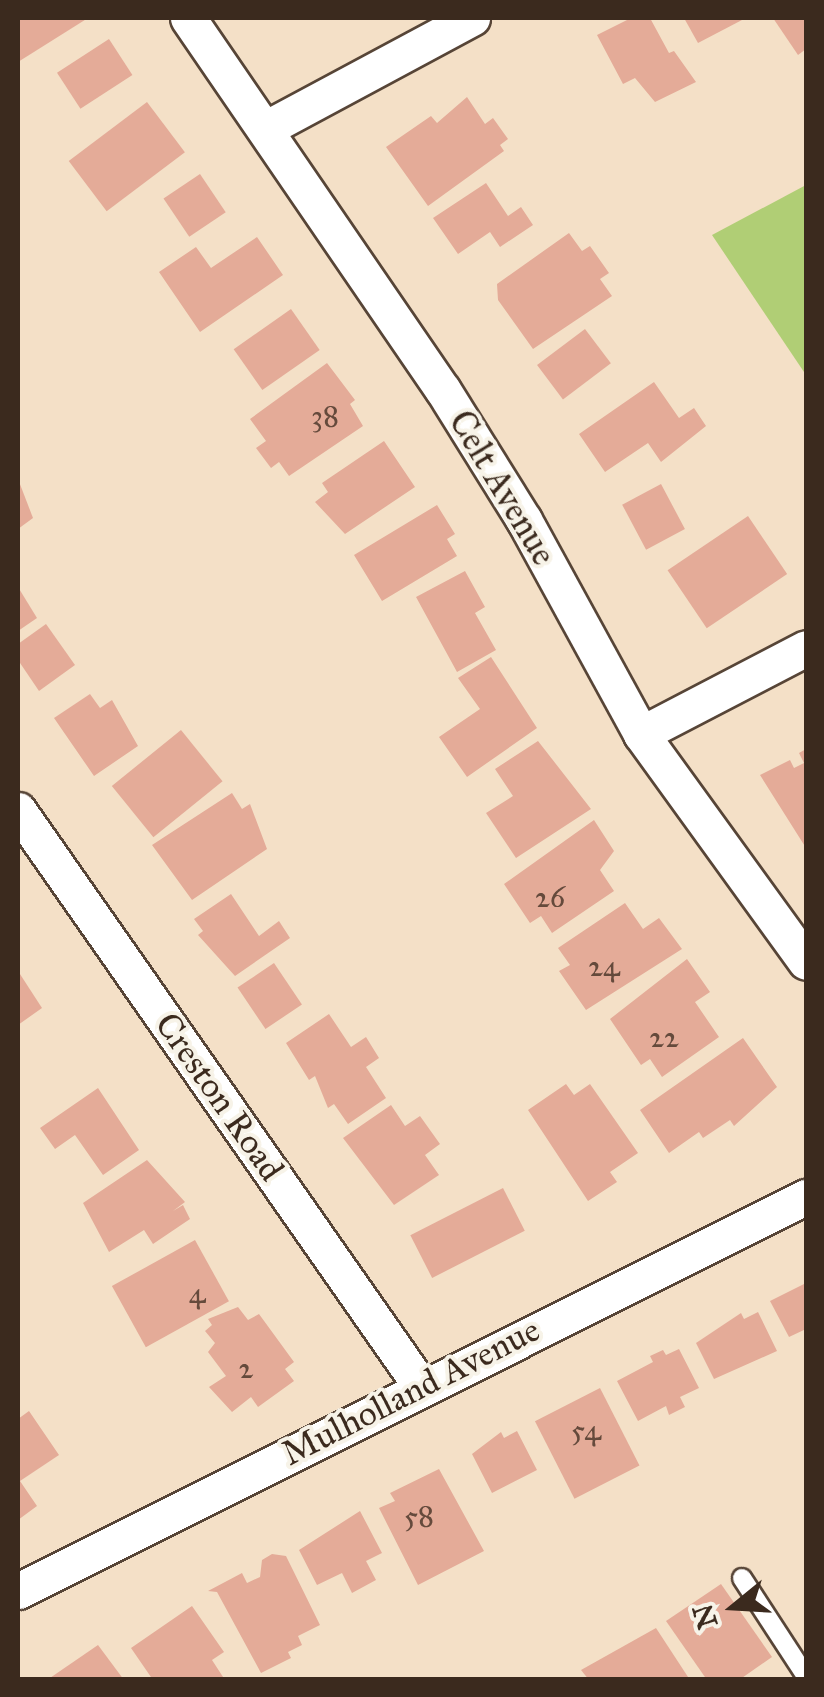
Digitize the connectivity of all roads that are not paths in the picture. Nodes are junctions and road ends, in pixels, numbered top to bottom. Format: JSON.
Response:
{"nodes":[{"id":1,"x":188,"y":18,"type":"edge"},
{"id":2,"x":472,"y":18,"type":"edge"},
{"id":3,"x":265,"y":130,"type":"junction"},
{"id":4,"x":806,"y":648,"type":"edge"},
{"id":5,"x":641,"y":734,"type":"junction"},
{"id":6,"x":18,"y":810,"type":"edge"},
{"id":7,"x":806,"y":962,"type":"edge"},
{"id":8,"x":806,"y":1198,"type":"edge"},
{"id":9,"x":420,"y":1385,"type":"junction"},
{"id":10,"x":742,"y":1578,"type":"dead end"},
{"id":11,"x":18,"y":1592,"type":"edge"},
{"id":12,"x":806,"y":1676,"type":"edge"}],
"edges":[{"from":1,"to":3,"type":"street","name":"Celt Avenue"},
{"from":2,"to":3,"type":"street"},
{"from":3,"to":5,"type":"street","name":"Celt Avenue"},
{"from":4,"to":5,"type":"street"},
{"from":5,"to":7,"type":"street","name":"Celt Avenue"},
{"from":6,"to":9,"type":"street","name":"Creston Road"},
{"from":8,"to":9,"type":"street","name":"Mulholland Avenue"},
{"from":9,"to":11,"type":"street","name":"Mulholland Avenue"},
{"from":10,"to":12,"type":"lane"}]}
